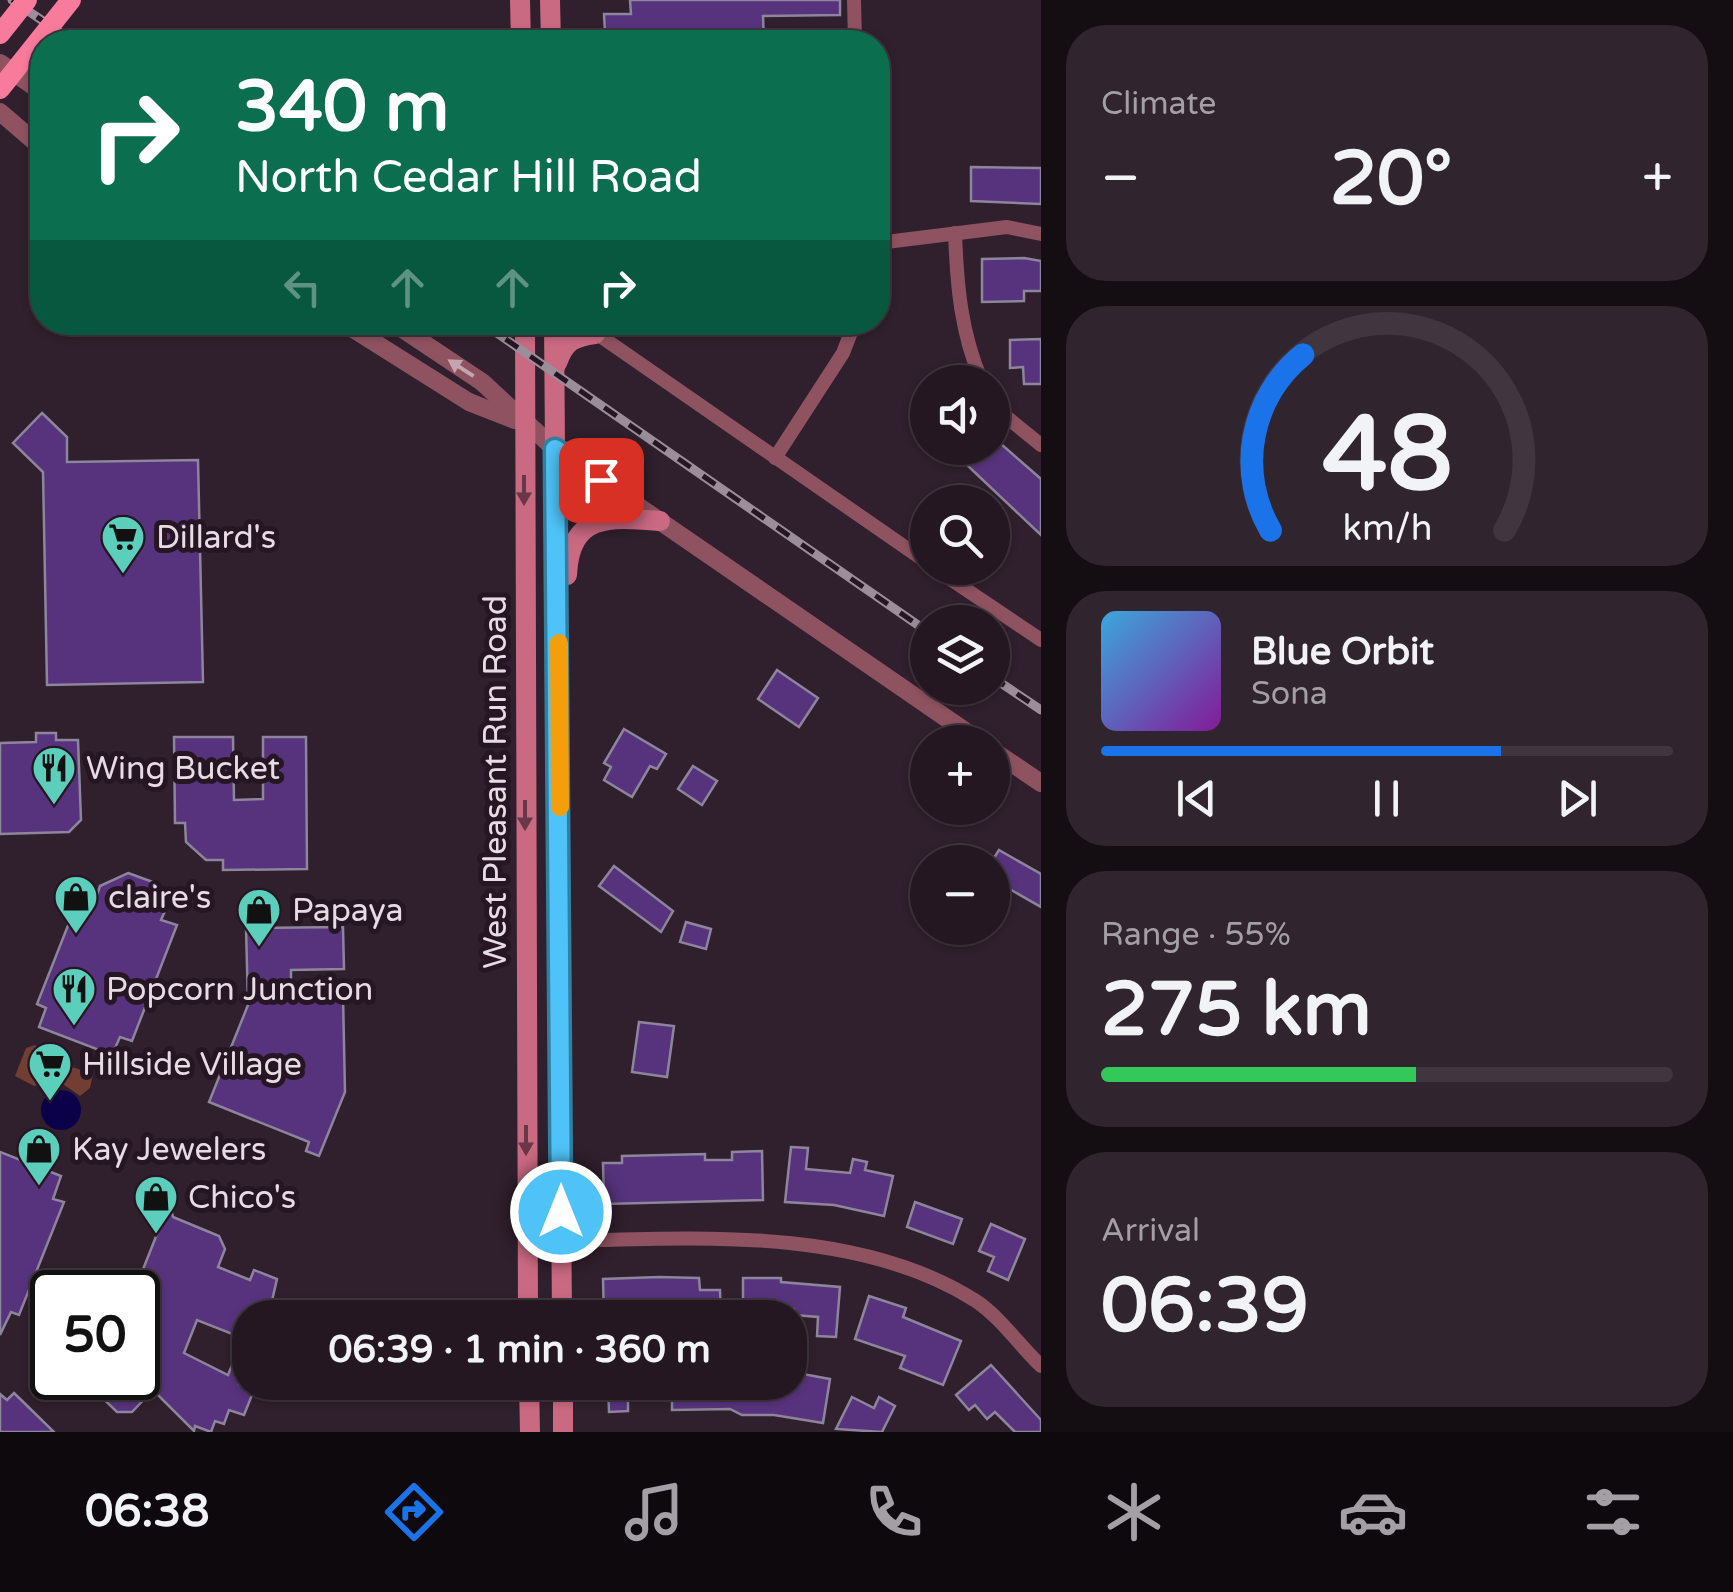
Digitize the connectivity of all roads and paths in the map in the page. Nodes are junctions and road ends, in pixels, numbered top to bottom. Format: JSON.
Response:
{"nodes":[{"id":1,"x":27,"y":0,"type":"edge"},
{"id":2,"x":70,"y":0,"type":"edge"},
{"id":3,"x":520,"y":0,"type":"edge"},
{"id":4,"x":550,"y":0,"type":"edge"},
{"id":5,"x":854,"y":0,"type":"edge"},
{"id":6,"x":46,"y":30,"type":"edge"},
{"id":7,"x":521,"y":30,"type":"edge"},
{"id":8,"x":551,"y":30,"type":"edge"},
{"id":9,"x":855,"y":30,"type":"edge"},
{"id":10,"x":0,"y":34,"type":"edge"},
{"id":11,"x":30,"y":51,"type":"edge"},
{"id":12,"x":0,"y":63,"type":"edge"},
{"id":13,"x":30,"y":84,"type":"edge"},
{"id":14,"x":0,"y":89,"type":"edge"},
{"id":15,"x":0,"y":112,"type":"edge"},
{"id":16,"x":30,"y":138,"type":"edge"},
{"id":17,"x":955,"y":234,"type":"junction"},
{"id":18,"x":1040,"y":234,"type":"edge"},
{"id":19,"x":890,"y":242,"type":"edge"},
{"id":20,"x":363,"y":335,"type":"edge"},
{"id":21,"x":412,"y":335,"type":"edge"},
{"id":22,"x":526,"y":335,"type":"edge"},
{"id":23,"x":554,"y":335,"type":"edge"},
{"id":24,"x":577,"y":335,"type":"edge"},
{"id":25,"x":598,"y":335,"type":"edge"},
{"id":26,"x":850,"y":335,"type":"edge"},
{"id":27,"x":975,"y":365,"type":"edge"},
{"id":28,"x":554,"y":374,"type":"junction"},
{"id":29,"x":1010,"y":420,"type":"edge"},
{"id":30,"x":524,"y":423,"type":"junction"},
{"id":31,"x":1040,"y":445,"type":"edge"},
{"id":32,"x":555,"y":449,"type":"junction"},
{"id":33,"x":775,"y":458,"type":"junction"},
{"id":34,"x":660,"y":521,"type":"junction"},
{"id":35,"x":910,"y":551,"type":"edge"},
{"id":36,"x":959,"y":585,"type":"edge"},
{"id":37,"x":1040,"y":640,"type":"edge"},
{"id":38,"x":560,"y":702,"type":"junction"},
{"id":39,"x":956,"y":725,"type":"edge"},
{"id":40,"x":1010,"y":763,"type":"edge"},
{"id":41,"x":1040,"y":784,"type":"edge"},
{"id":42,"x":561,"y":1241,"type":"junction"},
{"id":43,"x":526,"y":1242,"type":"junction"},
{"id":44,"x":528,"y":1300,"type":"edge"},
{"id":45,"x":562,"y":1300,"type":"edge"},
{"id":46,"x":1040,"y":1366,"type":"edge"},
{"id":47,"x":529,"y":1400,"type":"edge"},
{"id":48,"x":562,"y":1400,"type":"edge"},
{"id":49,"x":530,"y":1432,"type":"edge"},
{"id":50,"x":563,"y":1432,"type":"edge"}],
"edges":[{"from":1,"to":10,"type":"main road","bridge":true},
{"from":2,"to":6,"type":"main road","bridge":true},
{"from":3,"to":7,"type":"main road"},
{"from":4,"to":8,"type":"main road"},
{"from":5,"to":9,"type":"street"},
{"from":11,"to":14,"type":"main road","bridge":true},
{"from":12,"to":13,"type":"street"},
{"from":15,"to":16,"type":"street"},
{"from":17,"to":18,"type":"street"},
{"from":17,"to":19,"type":"street"},
{"from":17,"to":27,"type":"street"},
{"from":20,"to":30,"type":"street"},
{"from":30,"to":21,"type":"street","one_way":true},
{"from":22,"to":30,"type":"main road","name":"West Pleasant Run Road"},
{"from":23,"to":28,"type":"main road","name":"West Pleasant Run Road"},
{"from":24,"to":28,"type":"main road"},
{"from":25,"to":33,"type":"street"},
{"from":26,"to":33,"type":"street"},
{"from":28,"to":32,"type":"main road","name":"West Pleasant Run Road"},
{"from":29,"to":31,"type":"street"},
{"from":30,"to":32,"type":"street"},
{"from":30,"to":43,"type":"main road","name":"West Pleasant Run Road","one_way":true},
{"from":32,"to":34,"type":"street"},
{"from":32,"to":38,"type":"main road","name":"West Pleasant Run Road"},
{"from":33,"to":35,"type":"street"},
{"from":34,"to":38,"type":"main road"},
{"from":34,"to":39,"type":"street"},
{"from":36,"to":37,"type":"street"},
{"from":38,"to":42,"type":"main road","name":"West Pleasant Run Road"},
{"from":40,"to":41,"type":"street"},
{"from":42,"to":43,"type":"street"},
{"from":42,"to":45,"type":"main road","name":"West Pleasant Run Road"},
{"from":42,"to":46,"type":"street"},
{"from":43,"to":44,"type":"main road","name":"West Pleasant Run Road"},
{"from":47,"to":49,"type":"main road"},
{"from":48,"to":50,"type":"main road"}]}
